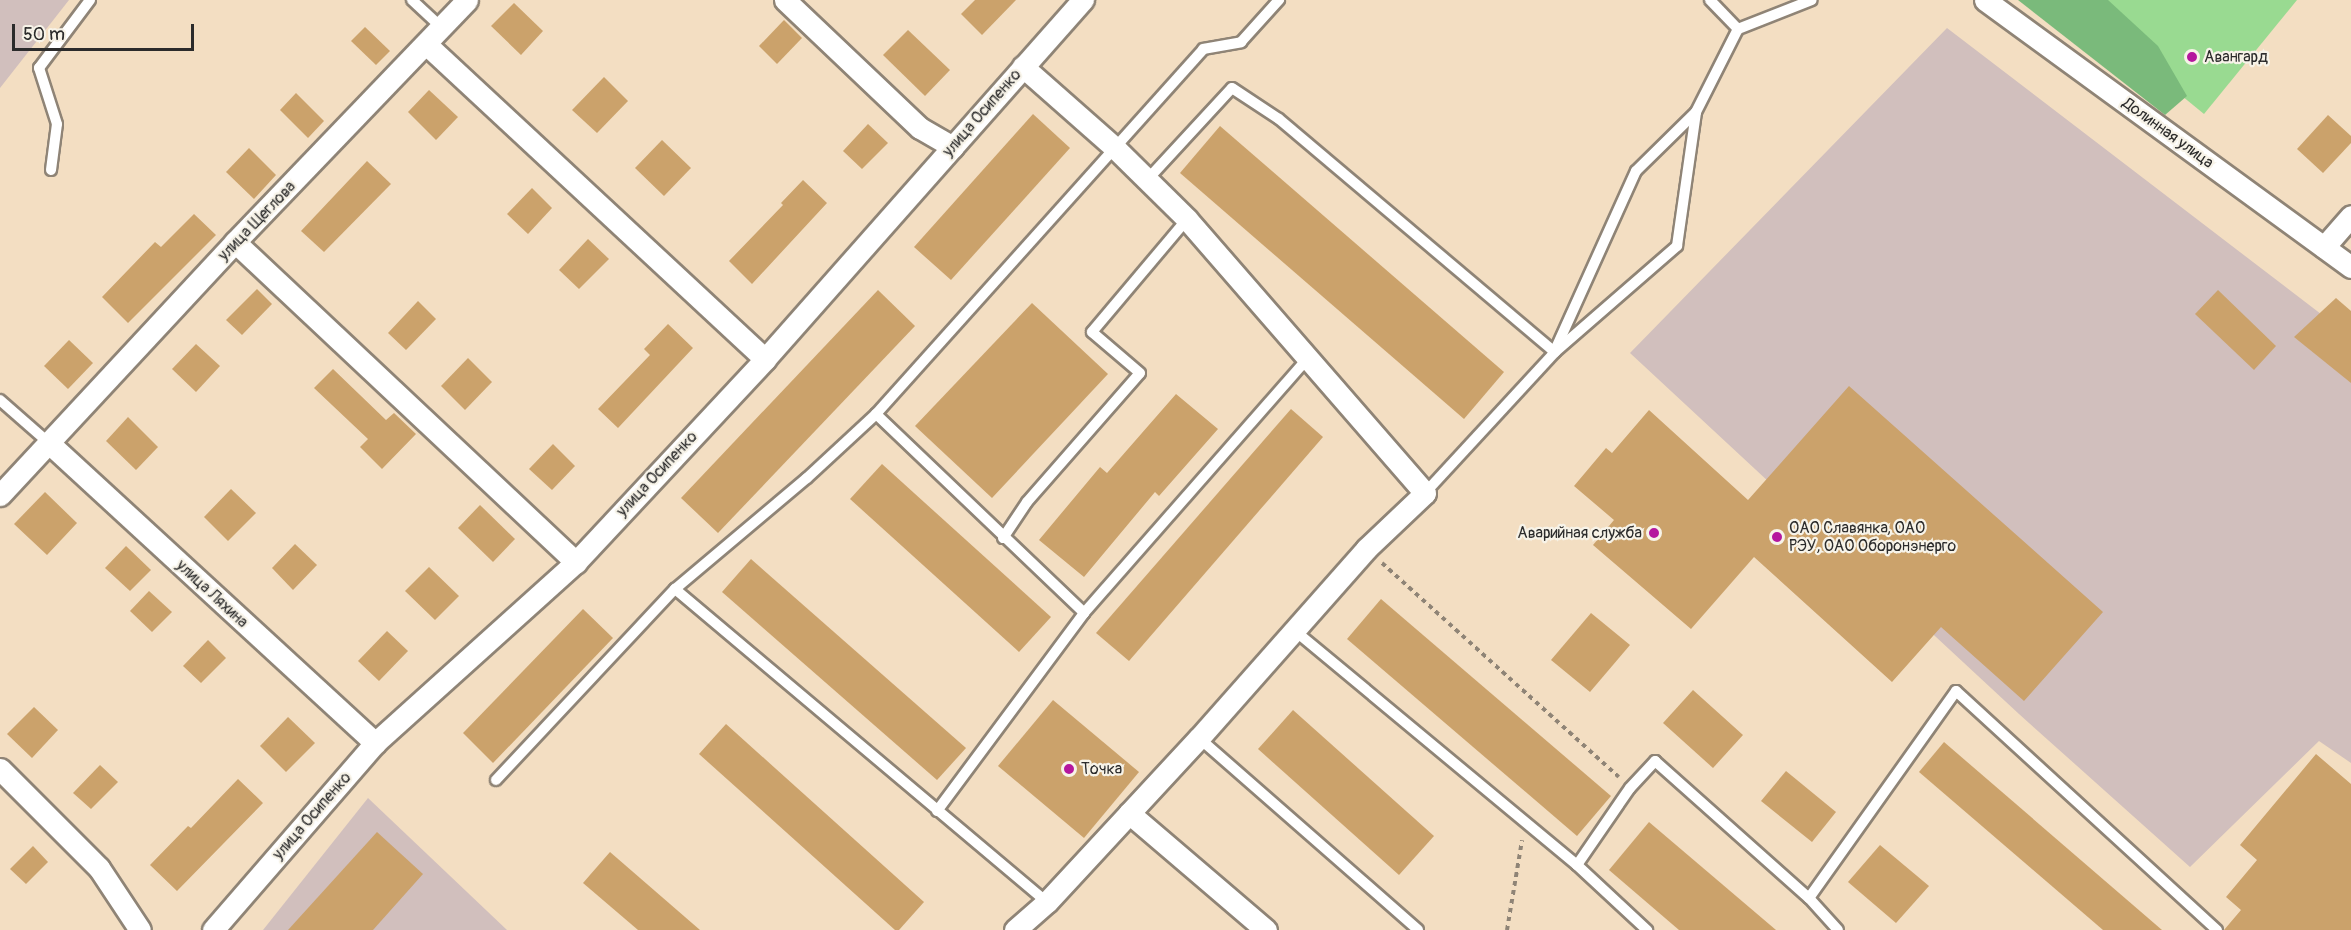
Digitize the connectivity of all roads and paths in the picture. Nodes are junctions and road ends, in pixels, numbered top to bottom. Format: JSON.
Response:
{"nodes":[{"id":1,"x":90,"y":0,"type":"edge"},
{"id":2,"x":412,"y":0,"type":"edge"},
{"id":3,"x":466,"y":0,"type":"edge"},
{"id":4,"x":784,"y":0,"type":"edge"},
{"id":5,"x":1083,"y":0,"type":"edge"},
{"id":6,"x":1279,"y":0,"type":"edge"},
{"id":7,"x":1710,"y":0,"type":"edge"},
{"id":8,"x":1812,"y":0,"type":"edge"},
{"id":9,"x":1985,"y":0,"type":"edge"},
{"id":10,"x":441,"y":27,"type":"junction"},
{"id":11,"x":1738,"y":28,"type":"junction"},
{"id":12,"x":426,"y":44,"type":"junction"},
{"id":13,"x":1023,"y":67,"type":"junction"},
{"id":14,"x":1696,"y":112,"type":"junction"},
{"id":15,"x":953,"y":147,"type":"junction"},
{"id":16,"x":1115,"y":148,"type":"junction"},
{"id":17,"x":51,"y":170,"type":"dead end"},
{"id":18,"x":1147,"y":180,"type":"junction"},
{"id":19,"x":2351,"y":216,"type":"edge"},
{"id":20,"x":1187,"y":219,"type":"junction"},
{"id":21,"x":235,"y":242,"type":"junction"},
{"id":22,"x":2324,"y":247,"type":"junction"},
{"id":23,"x":2351,"y":267,"type":"edge"},
{"id":24,"x":1555,"y":352,"type":"junction"},
{"id":25,"x":1309,"y":357,"type":"junction"},
{"id":26,"x":765,"y":359,"type":"junction"},
{"id":27,"x":0,"y":400,"type":"edge"},
{"id":28,"x":876,"y":414,"type":"junction"},
{"id":29,"x":50,"y":444,"type":"junction"},
{"id":30,"x":1425,"y":493,"type":"junction"},
{"id":31,"x":0,"y":495,"type":"edge"},
{"id":32,"x":1003,"y":538,"type":"junction"},
{"id":33,"x":1366,"y":549,"type":"junction"},
{"id":34,"x":576,"y":561,"type":"junction"},
{"id":35,"x":675,"y":589,"type":"junction"},
{"id":36,"x":1084,"y":613,"type":"junction"},
{"id":37,"x":1294,"y":630,"type":"junction"},
{"id":38,"x":1199,"y":738,"type":"junction"},
{"id":39,"x":375,"y":743,"type":"junction"},
{"id":40,"x":0,"y":769,"type":"edge"},
{"id":41,"x":496,"y":780,"type":"dead end"},
{"id":42,"x":1630,"y":788,"type":"junction"},
{"id":43,"x":937,"y":811,"type":"junction"},
{"id":44,"x":1129,"y":813,"type":"junction"},
{"id":45,"x":1525,"y":825,"type":"junction"},
{"id":46,"x":1577,"y":865,"type":"junction"},
{"id":47,"x":1809,"y":898,"type":"junction"},
{"id":48,"x":1047,"y":902,"type":"junction"},
{"id":49,"x":1021,"y":928,"type":"edge"},
{"id":50,"x":140,"y":930,"type":"edge"},
{"id":51,"x":213,"y":930,"type":"edge"},
{"id":52,"x":1266,"y":930,"type":"edge"},
{"id":53,"x":1418,"y":930,"type":"edge"},
{"id":54,"x":1507,"y":930,"type":"edge"},
{"id":55,"x":1647,"y":930,"type":"edge"},
{"id":56,"x":1838,"y":930,"type":"edge"},
{"id":57,"x":2217,"y":930,"type":"edge"}],
"edges":[{"from":1,"to":17,"type":"lane"},
{"from":2,"to":10,"type":"lane"},
{"from":3,"to":10,"type":"street","name":"улица Щеглова"},
{"from":4,"to":15,"type":"street"},
{"from":5,"to":13,"type":"street","name":"улица Осипенко"},
{"from":6,"to":16,"type":"lane"},
{"from":7,"to":11,"type":"lane"},
{"from":8,"to":11,"type":"lane"},
{"from":9,"to":22,"type":"street","name":"Долинная улица"},
{"from":10,"to":12,"type":"street","name":"улица Щеглова"},
{"from":11,"to":14,"type":"lane"},
{"from":12,"to":21,"type":"street","name":"улица Щеглова"},
{"from":12,"to":26,"type":"street"},
{"from":13,"to":15,"type":"street","name":"улица Осипенко"},
{"from":13,"to":16,"type":"street"},
{"from":14,"to":24,"type":"lane"},
{"from":14,"to":24,"type":"lane"},
{"from":15,"to":26,"type":"street","name":"улица Осипенко"},
{"from":16,"to":18,"type":"street"},
{"from":16,"to":28,"type":"lane"},
{"from":18,"to":20,"type":"street"},
{"from":18,"to":24,"type":"lane"},
{"from":19,"to":22,"type":"street"},
{"from":20,"to":25,"type":"street"},
{"from":20,"to":32,"type":"lane"},
{"from":21,"to":29,"type":"street","name":"улица Щеглова"},
{"from":21,"to":34,"type":"street"},
{"from":22,"to":23,"type":"street","name":"Долинная улица"},
{"from":24,"to":30,"type":"lane"},
{"from":25,"to":30,"type":"street"},
{"from":25,"to":36,"type":"lane"},
{"from":26,"to":34,"type":"street","name":"улица Осипенко"},
{"from":27,"to":29,"type":"lane"},
{"from":28,"to":32,"type":"lane"},
{"from":28,"to":35,"type":"lane"},
{"from":29,"to":31,"type":"street","name":"улица Щеглова"},
{"from":29,"to":39,"type":"street","name":"улица Ляхина"},
{"from":30,"to":33,"type":"street"},
{"from":32,"to":36,"type":"lane"},
{"from":33,"to":37,"type":"street"},
{"from":33,"to":42,"type":"path"},
{"from":34,"to":39,"type":"street","name":"улица Осипенко"},
{"from":35,"to":41,"type":"lane"},
{"from":35,"to":43,"type":"lane"},
{"from":36,"to":43,"type":"lane"},
{"from":37,"to":38,"type":"street"},
{"from":37,"to":45,"type":"lane"},
{"from":38,"to":44,"type":"street"},
{"from":38,"to":53,"type":"lane"},
{"from":39,"to":51,"type":"street","name":"улица Осипенко"},
{"from":40,"to":50,"type":"street"},
{"from":42,"to":46,"type":"lane"},
{"from":42,"to":47,"type":"lane"},
{"from":43,"to":48,"type":"lane"},
{"from":44,"to":48,"type":"street"},
{"from":44,"to":52,"type":"street"},
{"from":45,"to":46,"type":"lane"},
{"from":45,"to":54,"type":"path"},
{"from":46,"to":55,"type":"lane"},
{"from":47,"to":56,"type":"lane"},
{"from":47,"to":57,"type":"lane"},
{"from":48,"to":49,"type":"street"}]}
